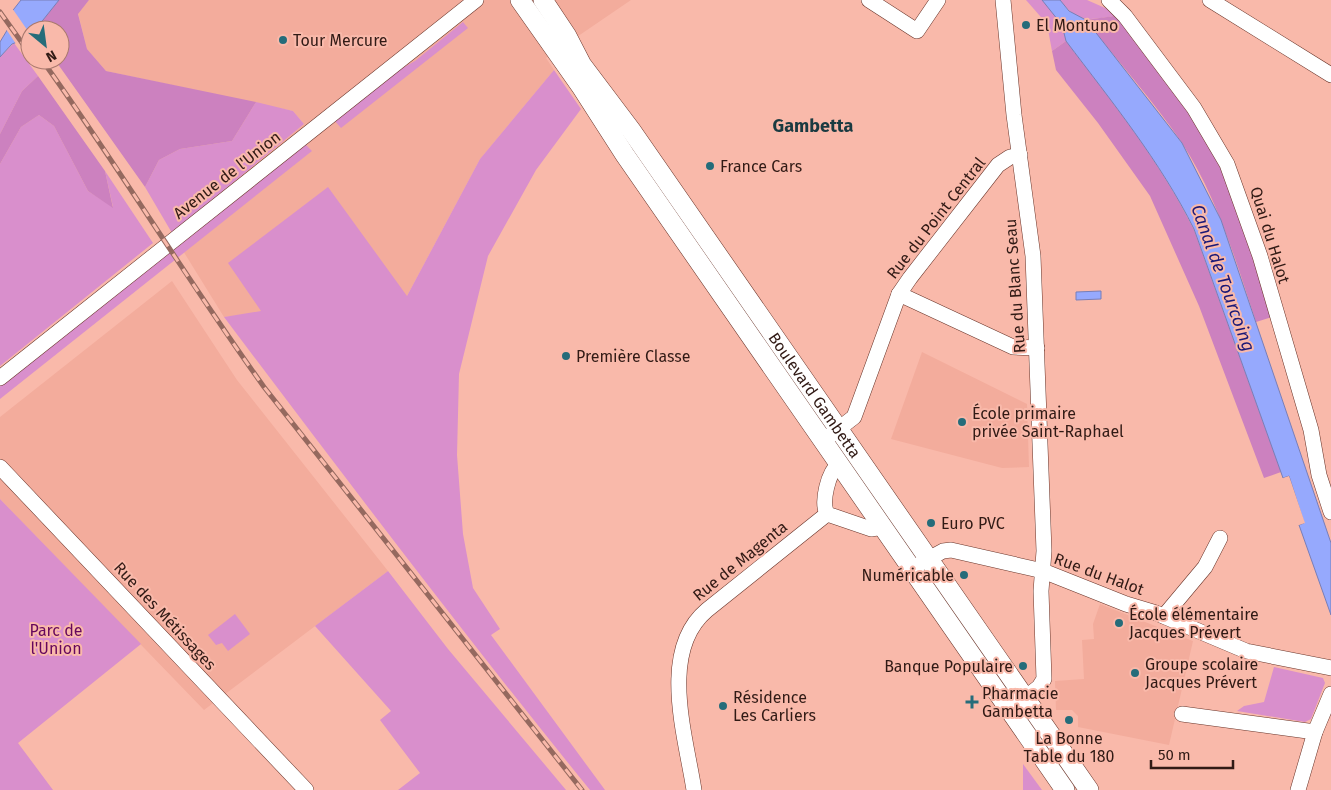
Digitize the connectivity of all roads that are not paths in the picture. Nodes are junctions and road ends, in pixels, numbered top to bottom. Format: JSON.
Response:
{"nodes":[{"id":1,"x":476,"y":0,"type":"edge"},
{"id":2,"x":520,"y":0,"type":"edge"},
{"id":3,"x":542,"y":0,"type":"edge"},
{"id":4,"x":869,"y":0,"type":"edge"},
{"id":5,"x":938,"y":0,"type":"edge"},
{"id":6,"x":1003,"y":0,"type":"edge"},
{"id":7,"x":1109,"y":0,"type":"edge"},
{"id":8,"x":1210,"y":0,"type":"edge"},
{"id":9,"x":1331,"y":75,"type":"edge"},
{"id":10,"x":1020,"y":155,"type":"junction"},
{"id":11,"x":899,"y":294,"type":"junction"},
{"id":12,"x":1037,"y":348,"type":"junction"},
{"id":13,"x":0,"y":378,"type":"edge"},
{"id":14,"x":838,"y":430,"type":"junction"},
{"id":15,"x":823,"y":441,"type":"junction"},
{"id":16,"x":839,"y":464,"type":"junction"},
{"id":17,"x":0,"y":467,"type":"edge"},
{"id":18,"x":1330,"y":505,"type":"edge"},
{"id":19,"x":826,"y":514,"type":"junction"},
{"id":20,"x":883,"y":527,"type":"junction"},
{"id":21,"x":1220,"y":538,"type":"dead end"},
{"id":22,"x":920,"y":564,"type":"junction"},
{"id":23,"x":1043,"y":571,"type":"junction"},
{"id":24,"x":1164,"y":616,"type":"junction"},
{"id":25,"x":1331,"y":668,"type":"edge"},
{"id":26,"x":1331,"y":694,"type":"edge"},
{"id":27,"x":1024,"y":698,"type":"junction"},
{"id":28,"x":1012,"y":713,"type":"junction"},
{"id":29,"x":1182,"y":714,"type":"dead end"},
{"id":30,"x":1315,"y":732,"type":"junction"},
{"id":31,"x":299,"y":788,"type":"edge"},
{"id":32,"x":694,"y":790,"type":"edge"},
{"id":33,"x":1065,"y":790,"type":"edge"},
{"id":34,"x":1089,"y":790,"type":"edge"},
{"id":35,"x":1298,"y":790,"type":"edge"}],
"edges":[{"from":1,"to":13,"type":"street","name":"Avenue de l'Union"},
{"from":2,"to":15,"type":"main road","name":"Boulevard Gambetta"},
{"from":3,"to":14,"type":"main road","name":"Boulevard Gambetta"},
{"from":4,"to":5,"type":"street"},
{"from":6,"to":10,"type":"street","name":"Rue du Blanc Seau"},
{"from":7,"to":18,"type":"street","name":"Quai du Halot"},
{"from":8,"to":9,"type":"street"},
{"from":10,"to":11,"type":"street","name":"Rue du Point Central"},
{"from":10,"to":12,"type":"street","name":"Rue du Blanc Seau"},
{"from":11,"to":12,"type":"street"},
{"from":11,"to":14,"type":"street","name":"Rue du Point Central"},
{"from":12,"to":23,"type":"street","name":"Rue du Blanc Seau"},
{"from":14,"to":15,"type":"street","name":"Rue du Point Central"},
{"from":14,"to":22,"type":"main road","name":"Boulevard Gambetta"},
{"from":15,"to":16,"type":"main road","name":"Boulevard Gambetta"},
{"from":16,"to":19,"type":"street"},
{"from":16,"to":20,"type":"main road","name":"Boulevard Gambetta"},
{"from":17,"to":31,"type":"street","name":"Rue des Métissages"},
{"from":19,"to":20,"type":"street"},
{"from":19,"to":32,"type":"street","name":"Rue de Magenta"},
{"from":20,"to":22,"type":"main road","name":"Boulevard Gambetta"},
{"from":21,"to":24,"type":"street"},
{"from":22,"to":23,"type":"street","name":"Rue du Halot"},
{"from":22,"to":27,"type":"main road","name":"Boulevard Gambetta"},
{"from":22,"to":28,"type":"main road","name":"Boulevard Gambetta"},
{"from":23,"to":24,"type":"street","name":"Rue du Halot"},
{"from":23,"to":27,"type":"street","name":"Rue du Blanc Seau"},
{"from":24,"to":25,"type":"street","name":"Rue du Halot"},
{"from":26,"to":30,"type":"street"},
{"from":27,"to":28,"type":"street","name":"Rue du Blanc Seau"},
{"from":27,"to":34,"type":"main road","name":"Boulevard Gambetta"},
{"from":28,"to":33,"type":"main road","name":"Boulevard Gambetta"},
{"from":29,"to":30,"type":"street"},
{"from":30,"to":35,"type":"street"}]}
